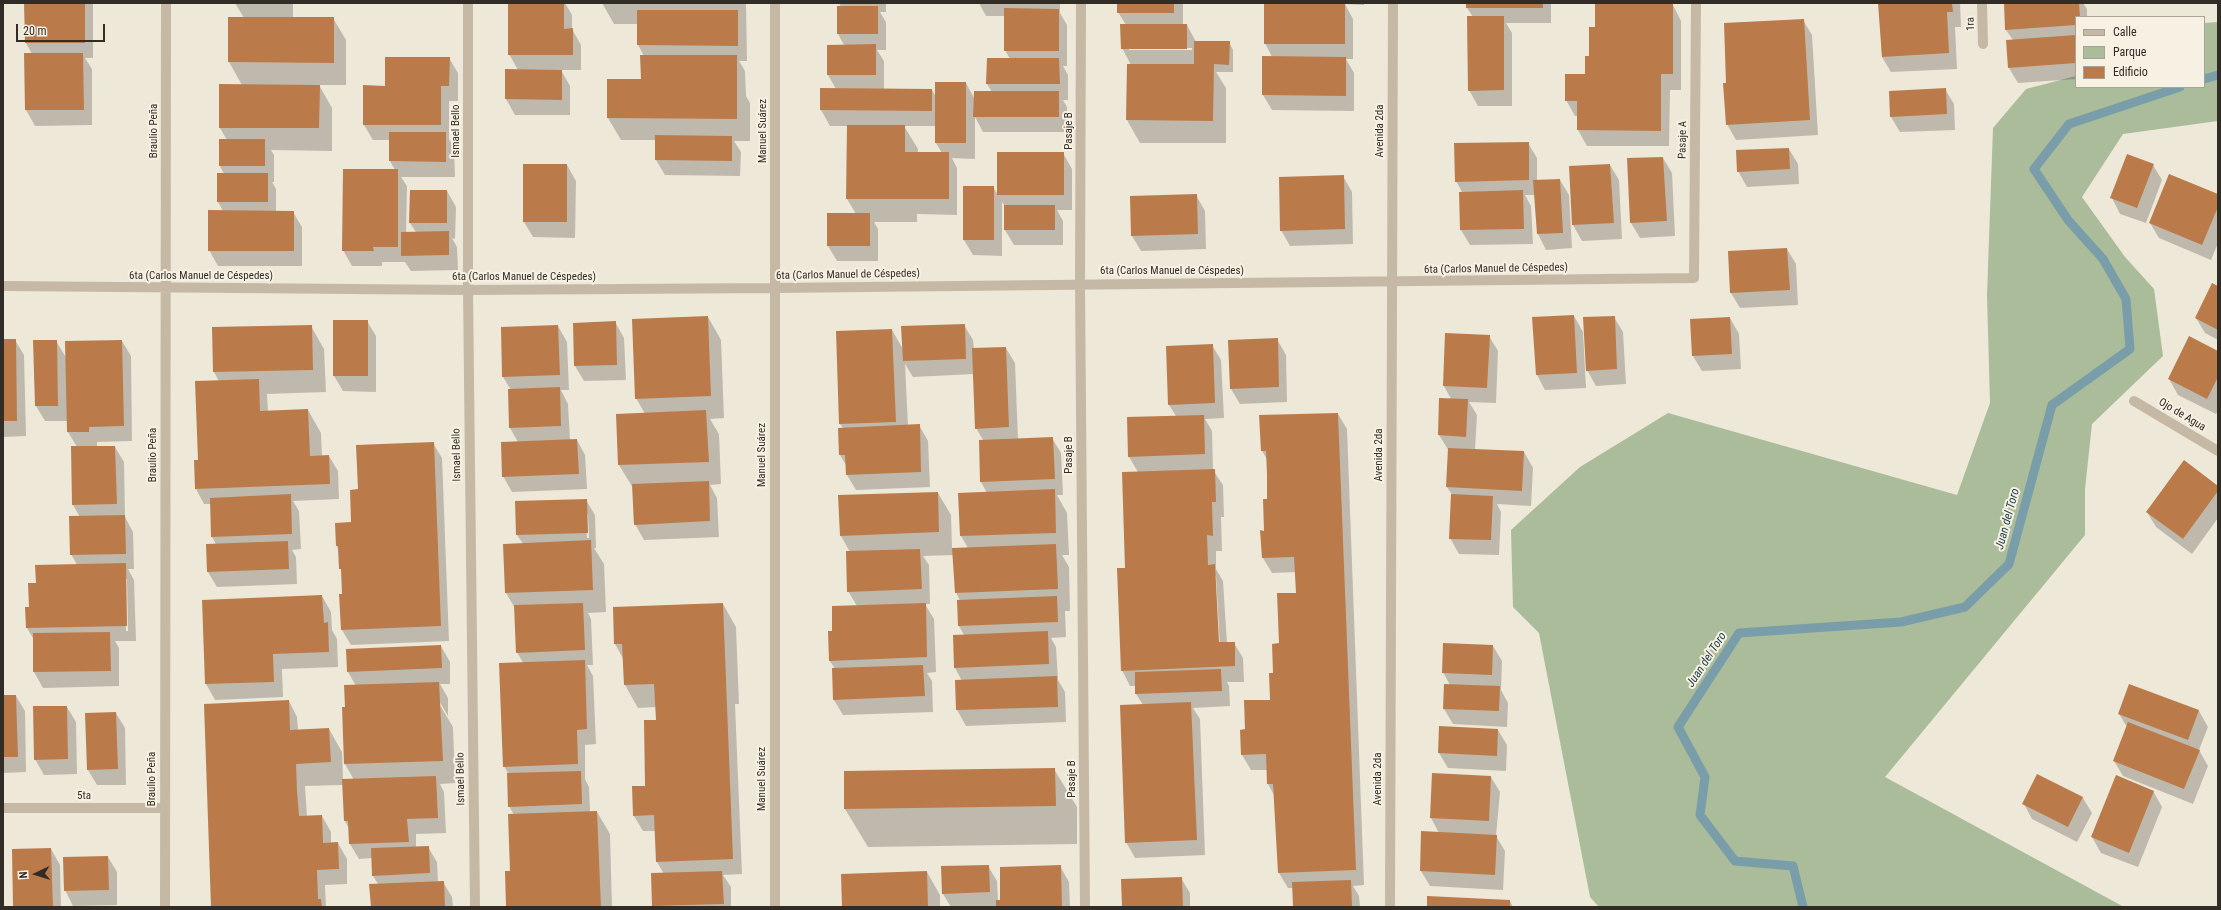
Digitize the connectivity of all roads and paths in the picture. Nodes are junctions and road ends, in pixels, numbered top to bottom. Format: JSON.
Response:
{"nodes":[{"id":1,"x":166,"y":3,"type":"edge"},
{"id":2,"x":468,"y":3,"type":"edge"},
{"id":3,"x":775,"y":3,"type":"edge"},
{"id":4,"x":1081,"y":3,"type":"edge"},
{"id":5,"x":1393,"y":3,"type":"edge"},
{"id":6,"x":1696,"y":3,"type":"edge"},
{"id":7,"x":1982,"y":3,"type":"edge"},
{"id":8,"x":1983,"y":44,"type":"dead end"},
{"id":9,"x":1694,"y":278,"type":"joint"},
{"id":10,"x":1391,"y":283,"type":"junction"},
{"id":11,"x":1080,"y":284,"type":"junction"},
{"id":12,"x":3,"y":286,"type":"edge"},
{"id":13,"x":165,"y":288,"type":"junction"},
{"id":14,"x":774,"y":288,"type":"junction"},
{"id":15,"x":468,"y":290,"type":"junction"},
{"id":16,"x":2134,"y":400,"type":"dead end"},
{"id":17,"x":2218,"y":451,"type":"edge"},
{"id":18,"x":3,"y":808,"type":"edge"},
{"id":19,"x":164,"y":808,"type":"junction"},
{"id":20,"x":165,"y":907,"type":"edge"},
{"id":21,"x":474,"y":907,"type":"edge"},
{"id":22,"x":775,"y":907,"type":"edge"},
{"id":23,"x":1085,"y":907,"type":"edge"},
{"id":24,"x":1390,"y":907,"type":"edge"}],
"edges":[{"from":1,"to":13,"type":"street","name":"Braulio Peña"},
{"from":2,"to":15,"type":"street","name":"Ismael Bello"},
{"from":3,"to":14,"type":"street","name":"Manuel Suárez"},
{"from":4,"to":11,"type":"street","name":"Pasaje B"},
{"from":5,"to":10,"type":"street","name":"Avenida 2da"},
{"from":6,"to":9,"type":"street","name":"Pasaje A"},
{"from":7,"to":8,"type":"street","name":"1ra"},
{"from":9,"to":10,"type":"street","name":"6ta (Carlos Manuel de Céspedes)"},
{"from":10,"to":11,"type":"street","name":"6ta (Carlos Manuel de Céspedes)"},
{"from":10,"to":24,"type":"street","name":"Avenida 2da"},
{"from":11,"to":14,"type":"street","name":"6ta (Carlos Manuel de Céspedes)"},
{"from":11,"to":23,"type":"street","name":"Pasaje B"},
{"from":12,"to":13,"type":"street","name":"6ta (Carlos Manuel de Céspedes)"},
{"from":13,"to":15,"type":"street","name":"6ta (Carlos Manuel de Céspedes)"},
{"from":13,"to":19,"type":"street","name":"Braulio Peña"},
{"from":14,"to":15,"type":"street","name":"6ta (Carlos Manuel de Céspedes)"},
{"from":14,"to":22,"type":"street","name":"Manuel Suárez"},
{"from":15,"to":21,"type":"street","name":"Ismael Bello"},
{"from":16,"to":17,"type":"street","name":"Ojo de Agua"},
{"from":18,"to":19,"type":"street","name":"5ta"},
{"from":19,"to":20,"type":"street","name":"Braulio Peña"}]}
